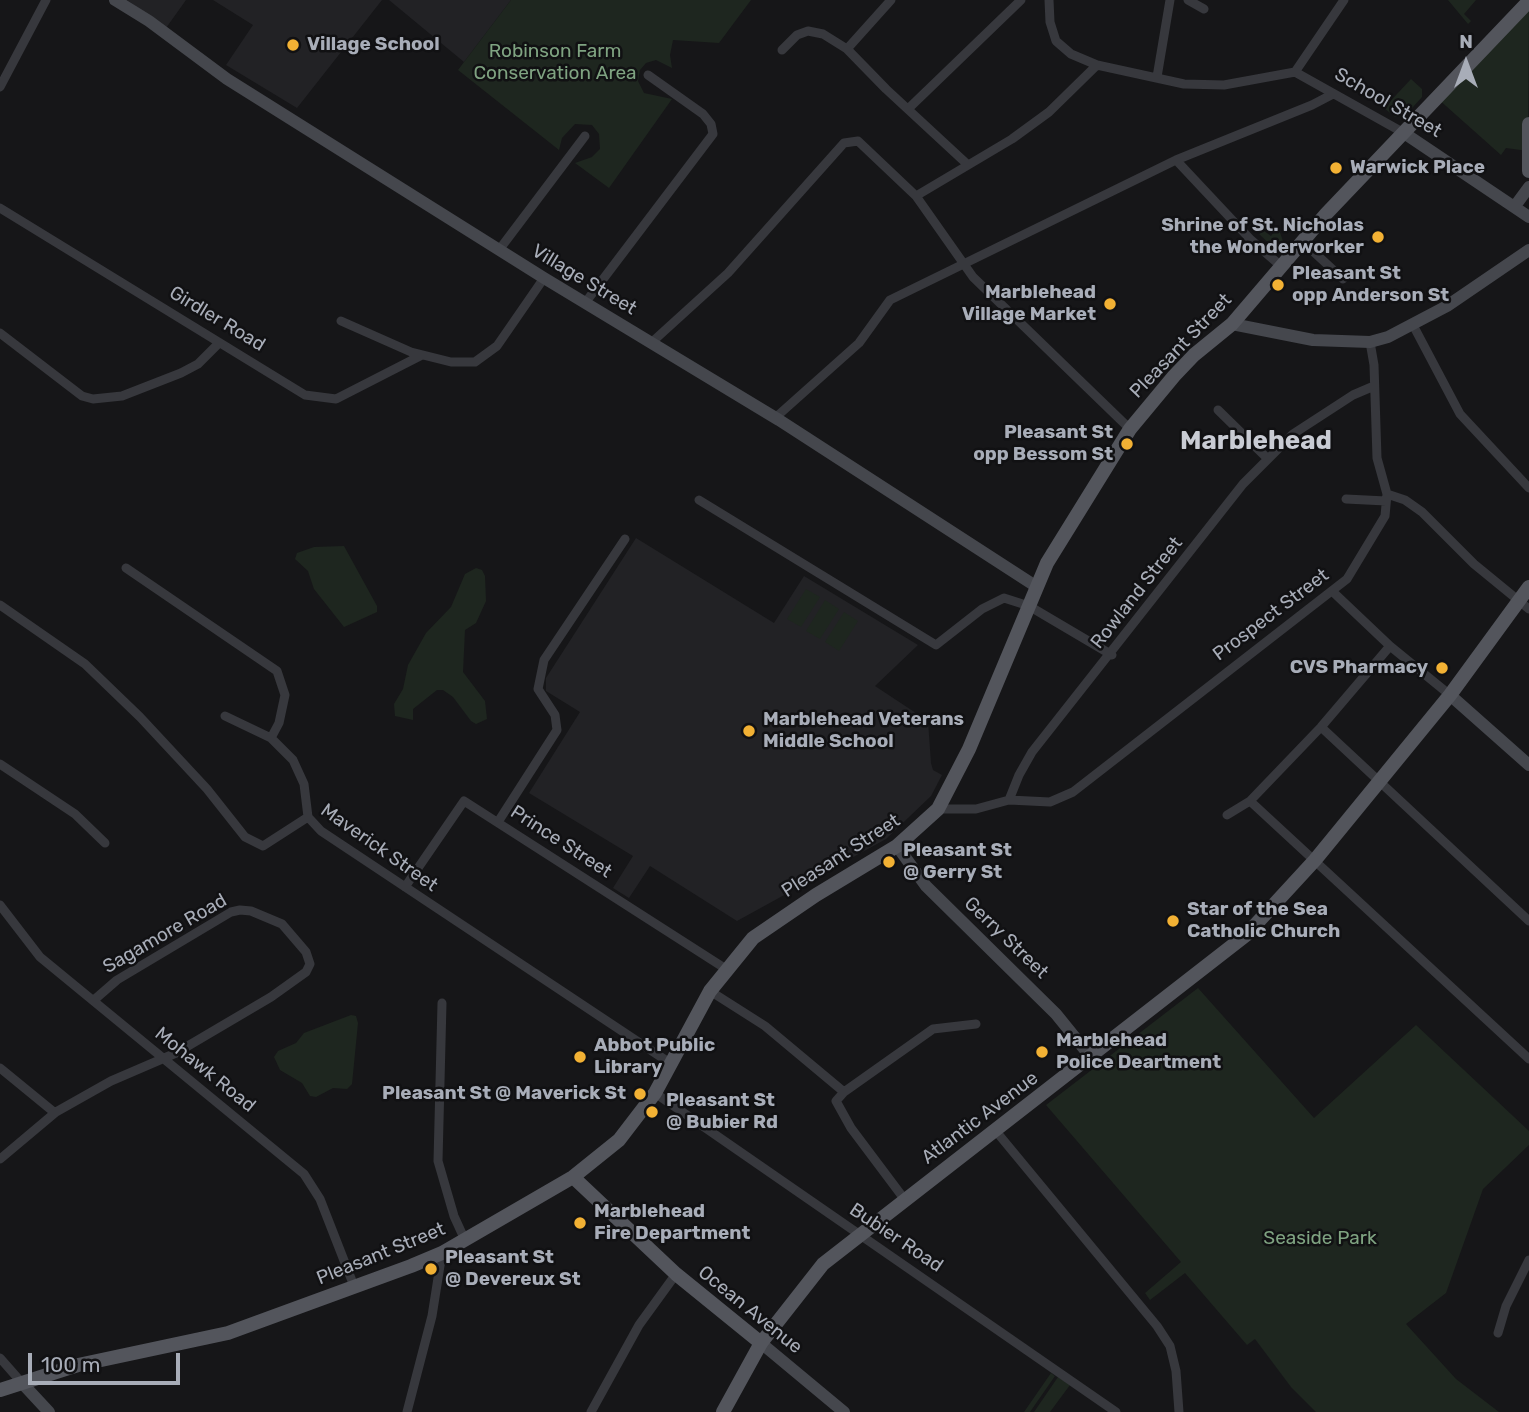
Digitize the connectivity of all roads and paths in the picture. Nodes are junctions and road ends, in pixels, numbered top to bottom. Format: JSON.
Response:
{"nodes":[{"id":1,"x":46,"y":0,"type":"edge"},
{"id":2,"x":116,"y":0,"type":"edge"},
{"id":3,"x":891,"y":0,"type":"edge"},
{"id":4,"x":1021,"y":0,"type":"edge"},
{"id":5,"x":1049,"y":0,"type":"edge"},
{"id":6,"x":1170,"y":0,"type":"edge"},
{"id":7,"x":1188,"y":0,"type":"edge"},
{"id":8,"x":1344,"y":0,"type":"edge"},
{"id":9,"x":1204,"y":9,"type":"dead end"},
{"id":10,"x":1526,"y":9,"type":"edge"},
{"id":11,"x":847,"y":48,"type":"junction"},
{"id":12,"x":782,"y":50,"type":"dead end"},
{"id":13,"x":1097,"y":65,"type":"junction"},
{"id":14,"x":1295,"y":72,"type":"junction"},
{"id":15,"x":648,"y":75,"type":"dead end"},
{"id":16,"x":1157,"y":77,"type":"junction"},
{"id":17,"x":0,"y":87,"type":"edge"},
{"id":18,"x":1333,"y":94,"type":"junction"},
{"id":19,"x":908,"y":109,"type":"junction"},
{"id":20,"x":1529,"y":124,"type":"edge"},
{"id":21,"x":1404,"y":133,"type":"junction"},
{"id":22,"x":585,"y":136,"type":"dead end"},
{"id":23,"x":1177,"y":160,"type":"junction"},
{"id":24,"x":967,"y":164,"type":"junction"},
{"id":25,"x":1529,"y":171,"type":"edge"},
{"id":26,"x":1529,"y":187,"type":"edge"},
{"id":27,"x":916,"y":196,"type":"junction"},
{"id":28,"x":1515,"y":206,"type":"junction"},
{"id":29,"x":0,"y":208,"type":"edge"},
{"id":30,"x":1529,"y":217,"type":"edge"},
{"id":31,"x":1303,"y":242,"type":"junction"},
{"id":32,"x":499,"y":250,"type":"junction"},
{"id":33,"x":1529,"y":250,"type":"edge"},
{"id":34,"x":963,"y":263,"type":"junction"},
{"id":35,"x":1281,"y":266,"type":"junction"},
{"id":36,"x":544,"y":278,"type":"junction"},
{"id":37,"x":1343,"y":279,"type":"dead end"},
{"id":38,"x":585,"y":303,"type":"junction"},
{"id":39,"x":341,"y":321,"type":"dead end"},
{"id":40,"x":1231,"y":324,"type":"junction"},
{"id":41,"x":1413,"y":324,"type":"junction"},
{"id":42,"x":0,"y":333,"type":"edge"},
{"id":43,"x":1370,"y":342,"type":"junction"},
{"id":44,"x":219,"y":343,"type":"junction"},
{"id":45,"x":656,"y":346,"type":"junction"},
{"id":46,"x":422,"y":355,"type":"junction"},
{"id":47,"x":1374,"y":386,"type":"junction"},
{"id":48,"x":1217,"y":410,"type":"dead end"},
{"id":49,"x":775,"y":418,"type":"junction"},
{"id":50,"x":1130,"y":429,"type":"junction"},
{"id":51,"x":1268,"y":459,"type":"junction"},
{"id":52,"x":1529,"y":488,"type":"edge"},
{"id":53,"x":1386,"y":498,"type":"junction"},
{"id":54,"x":1346,"y":499,"type":"dead end"},
{"id":55,"x":699,"y":500,"type":"dead end"},
{"id":56,"x":625,"y":539,"type":"dead end"},
{"id":57,"x":126,"y":568,"type":"dead end"},
{"id":58,"x":1037,"y":587,"type":"junction"},
{"id":59,"x":1529,"y":587,"type":"edge"},
{"id":60,"x":1332,"y":591,"type":"junction"},
{"id":61,"x":0,"y":605,"type":"edge"},
{"id":62,"x":1524,"y":605,"type":"edge"},
{"id":63,"x":1028,"y":606,"type":"junction"},
{"id":64,"x":1390,"y":646,"type":"junction"},
{"id":65,"x":1112,"y":656,"type":"junction"},
{"id":66,"x":1450,"y":695,"type":"junction"},
{"id":67,"x":225,"y":716,"type":"dead end"},
{"id":68,"x":1321,"y":727,"type":"junction"},
{"id":69,"x":271,"y":738,"type":"junction"},
{"id":70,"x":0,"y":764,"type":"edge"},
{"id":71,"x":1529,"y":765,"type":"edge"},
{"id":72,"x":1380,"y":781,"type":"junction"},
{"id":73,"x":1009,"y":800,"type":"junction"},
{"id":74,"x":1250,"y":801,"type":"junction"},
{"id":75,"x":938,"y":809,"type":"junction"},
{"id":76,"x":1227,"y":815,"type":"dead end"},
{"id":77,"x":308,"y":817,"type":"junction"},
{"id":78,"x":498,"y":822,"type":"junction"},
{"id":79,"x":105,"y":843,"type":"dead end"},
{"id":80,"x":897,"y":846,"type":"junction"},
{"id":81,"x":1315,"y":860,"type":"junction"},
{"id":82,"x":405,"y":887,"type":"junction"},
{"id":83,"x":0,"y":905,"type":"edge"},
{"id":84,"x":1529,"y":921,"type":"edge"},
{"id":85,"x":726,"y":969,"type":"junction"},
{"id":86,"x":710,"y":991,"type":"junction"},
{"id":87,"x":94,"y":1000,"type":"junction"},
{"id":88,"x":442,"y":1003,"type":"dead end"},
{"id":89,"x":976,"y":1024,"type":"dead end"},
{"id":90,"x":1090,"y":1056,"type":"junction"},
{"id":91,"x":164,"y":1059,"type":"junction"},
{"id":92,"x":1529,"y":1059,"type":"edge"},
{"id":93,"x":670,"y":1063,"type":"junction"},
{"id":94,"x":0,"y":1068,"type":"edge"},
{"id":95,"x":844,"y":1092,"type":"junction"},
{"id":96,"x":655,"y":1093,"type":"junction"},
{"id":97,"x":55,"y":1113,"type":"junction"},
{"id":98,"x":995,"y":1130,"type":"junction"},
{"id":99,"x":0,"y":1159,"type":"edge"},
{"id":100,"x":573,"y":1177,"type":"junction"},
{"id":101,"x":905,"y":1199,"type":"junction"},
{"id":102,"x":860,"y":1235,"type":"junction"},
{"id":103,"x":465,"y":1240,"type":"junction"},
{"id":104,"x":442,"y":1253,"type":"junction"},
{"id":105,"x":1529,"y":1261,"type":"edge"},
{"id":106,"x":676,"y":1274,"type":"junction"},
{"id":107,"x":354,"y":1286,"type":"junction"},
{"id":108,"x":1498,"y":1333,"type":"dead end"},
{"id":109,"x":761,"y":1343,"type":"junction"},
{"id":110,"x":0,"y":1358,"type":"edge"},
{"id":111,"x":22,"y":1383,"type":"junction"},
{"id":112,"x":0,"y":1390,"type":"edge"},
{"id":113,"x":49,"y":1412,"type":"edge"},
{"id":114,"x":407,"y":1412,"type":"edge"},
{"id":115,"x":591,"y":1412,"type":"edge"},
{"id":116,"x":723,"y":1412,"type":"edge"},
{"id":117,"x":844,"y":1412,"type":"edge"},
{"id":118,"x":1116,"y":1412,"type":"edge"},
{"id":119,"x":1179,"y":1412,"type":"edge"}],
"edges":[{"from":1,"to":17,"type":"street"},
{"from":2,"to":32,"type":"main road","name":"Village Street"},
{"from":3,"to":11,"type":"street"},
{"from":4,"to":19,"type":"street"},
{"from":5,"to":13,"type":"street"},
{"from":6,"to":16,"type":"street"},
{"from":7,"to":9,"type":"street"},
{"from":8,"to":14,"type":"street"},
{"from":10,"to":21,"type":"main road","name":"Pleasant Street"},
{"from":11,"to":12,"type":"street"},
{"from":11,"to":19,"type":"street"},
{"from":13,"to":16,"type":"street"},
{"from":13,"to":24,"type":"street"},
{"from":14,"to":16,"type":"street"},
{"from":14,"to":18,"type":"street","name":"School Street"},
{"from":15,"to":38,"type":"street"},
{"from":18,"to":21,"type":"street","name":"School Street"},
{"from":18,"to":23,"type":"street"},
{"from":19,"to":24,"type":"street"},
{"from":20,"to":25,"type":"main road"},
{"from":21,"to":28,"type":"main road","name":"School Street"},
{"from":21,"to":31,"type":"main road","name":"Pleasant Street"},
{"from":22,"to":32,"type":"street"},
{"from":23,"to":34,"type":"street"},
{"from":23,"to":35,"type":"street"},
{"from":24,"to":27,"type":"street"},
{"from":26,"to":28,"type":"main road"},
{"from":27,"to":34,"type":"street"},
{"from":27,"to":45,"type":"street"},
{"from":28,"to":30,"type":"main road","name":"School Street"},
{"from":29,"to":44,"type":"street","name":"Girdler Road"},
{"from":31,"to":35,"type":"main road","name":"Pleasant Street"},
{"from":31,"to":37,"type":"street"},
{"from":32,"to":36,"type":"main road","name":"Village Street"},
{"from":33,"to":41,"type":"main road"},
{"from":34,"to":49,"type":"street"},
{"from":34,"to":50,"type":"street"},
{"from":35,"to":40,"type":"main road","name":"Pleasant Street"},
{"from":36,"to":38,"type":"main road","name":"Village Street"},
{"from":36,"to":46,"type":"street"},
{"from":38,"to":45,"type":"main road","name":"Village Street"},
{"from":39,"to":46,"type":"street"},
{"from":40,"to":43,"type":"main road"},
{"from":40,"to":50,"type":"main road","name":"Pleasant Street"},
{"from":41,"to":43,"type":"main road"},
{"from":41,"to":52,"type":"street"},
{"from":42,"to":44,"type":"street"},
{"from":43,"to":47,"type":"street"},
{"from":44,"to":46,"type":"street","name":"Girdler Road"},
{"from":45,"to":49,"type":"main road","name":"Village Street"},
{"from":47,"to":51,"type":"street","name":"Rowland Street"},
{"from":47,"to":53,"type":"street"},
{"from":48,"to":51,"type":"street"},
{"from":49,"to":58,"type":"main road","name":"Village Street"},
{"from":50,"to":58,"type":"main road","name":"Pleasant Street"},
{"from":51,"to":65,"type":"street","name":"Rowland Street"},
{"from":53,"to":54,"type":"street"},
{"from":53,"to":60,"type":"street","name":"Prospect Street"},
{"from":53,"to":62,"type":"street"},
{"from":55,"to":63,"type":"street"},
{"from":56,"to":78,"type":"street"},
{"from":57,"to":69,"type":"street"},
{"from":58,"to":63,"type":"main road","name":"Pleasant Street"},
{"from":59,"to":62,"type":"main road","name":"Atlantic Avenue"},
{"from":60,"to":64,"type":"street"},
{"from":60,"to":73,"type":"street","name":"Prospect Street"},
{"from":61,"to":77,"type":"street","name":"Maverick Street"},
{"from":62,"to":66,"type":"main road","name":"Atlantic Avenue"},
{"from":63,"to":65,"type":"street"},
{"from":63,"to":75,"type":"main road","name":"Pleasant Street"},
{"from":64,"to":66,"type":"street"},
{"from":64,"to":68,"type":"street"},
{"from":65,"to":73,"type":"street","name":"Rowland Street"},
{"from":66,"to":71,"type":"main road"},
{"from":66,"to":72,"type":"main road","name":"Atlantic Avenue"},
{"from":67,"to":69,"type":"street"},
{"from":68,"to":72,"type":"street"},
{"from":68,"to":74,"type":"street"},
{"from":69,"to":77,"type":"street"},
{"from":70,"to":79,"type":"street"},
{"from":72,"to":81,"type":"main road","name":"Atlantic Avenue"},
{"from":72,"to":84,"type":"street"},
{"from":73,"to":75,"type":"street"},
{"from":74,"to":76,"type":"street"},
{"from":74,"to":81,"type":"street"},
{"from":75,"to":80,"type":"main road","name":"Pleasant Street"},
{"from":77,"to":82,"type":"street","name":"Maverick Street"},
{"from":78,"to":82,"type":"street","name":"Prince Street"},
{"from":78,"to":85,"type":"street","name":"Prince Street"},
{"from":80,"to":85,"type":"main road","name":"Pleasant Street"},
{"from":80,"to":90,"type":"main road","name":"Gerry Street"},
{"from":81,"to":90,"type":"main road","name":"Atlantic Avenue"},
{"from":81,"to":92,"type":"street"},
{"from":82,"to":93,"type":"street","name":"Maverick Street"},
{"from":83,"to":87,"type":"street","name":"Mohawk Road"},
{"from":85,"to":86,"type":"main road","name":"Pleasant Street"},
{"from":86,"to":93,"type":"main road","name":"Pleasant Street"},
{"from":86,"to":95,"type":"street"},
{"from":87,"to":91,"type":"street","name":"Mohawk Road"},
{"from":87,"to":91,"type":"street","name":"Sagamore Road"},
{"from":88,"to":103,"type":"street"},
{"from":89,"to":95,"type":"street"},
{"from":90,"to":98,"type":"main road","name":"Atlantic Avenue"},
{"from":91,"to":97,"type":"street"},
{"from":91,"to":107,"type":"street","name":"Mohawk Road"},
{"from":93,"to":96,"type":"main road","name":"Pleasant Street"},
{"from":94,"to":97,"type":"street"},
{"from":95,"to":101,"type":"street"},
{"from":96,"to":100,"type":"main road","name":"Pleasant Street"},
{"from":96,"to":102,"type":"street","name":"Bubier Road"},
{"from":97,"to":99,"type":"street"},
{"from":98,"to":101,"type":"main road","name":"Atlantic Avenue"},
{"from":98,"to":119,"type":"street"},
{"from":100,"to":103,"type":"main road","name":"Pleasant Street"},
{"from":100,"to":106,"type":"main road","name":"Ocean Avenue"},
{"from":101,"to":102,"type":"main road","name":"Atlantic Avenue"},
{"from":102,"to":109,"type":"main road","name":"Atlantic Avenue"},
{"from":102,"to":118,"type":"street","name":"Bubier Road"},
{"from":103,"to":104,"type":"main road","name":"Pleasant Street"},
{"from":104,"to":107,"type":"main road","name":"Pleasant Street"},
{"from":104,"to":114,"type":"street"},
{"from":105,"to":108,"type":"street"},
{"from":106,"to":109,"type":"main road","name":"Ocean Avenue"},
{"from":106,"to":115,"type":"street"},
{"from":107,"to":111,"type":"main road","name":"Pleasant Street"},
{"from":109,"to":116,"type":"main road","name":"Atlantic Avenue"},
{"from":109,"to":117,"type":"main road","name":"Ocean Avenue"},
{"from":110,"to":111,"type":"street"},
{"from":111,"to":112,"type":"main road","name":"Pleasant Street"},
{"from":111,"to":113,"type":"main road"}]}
